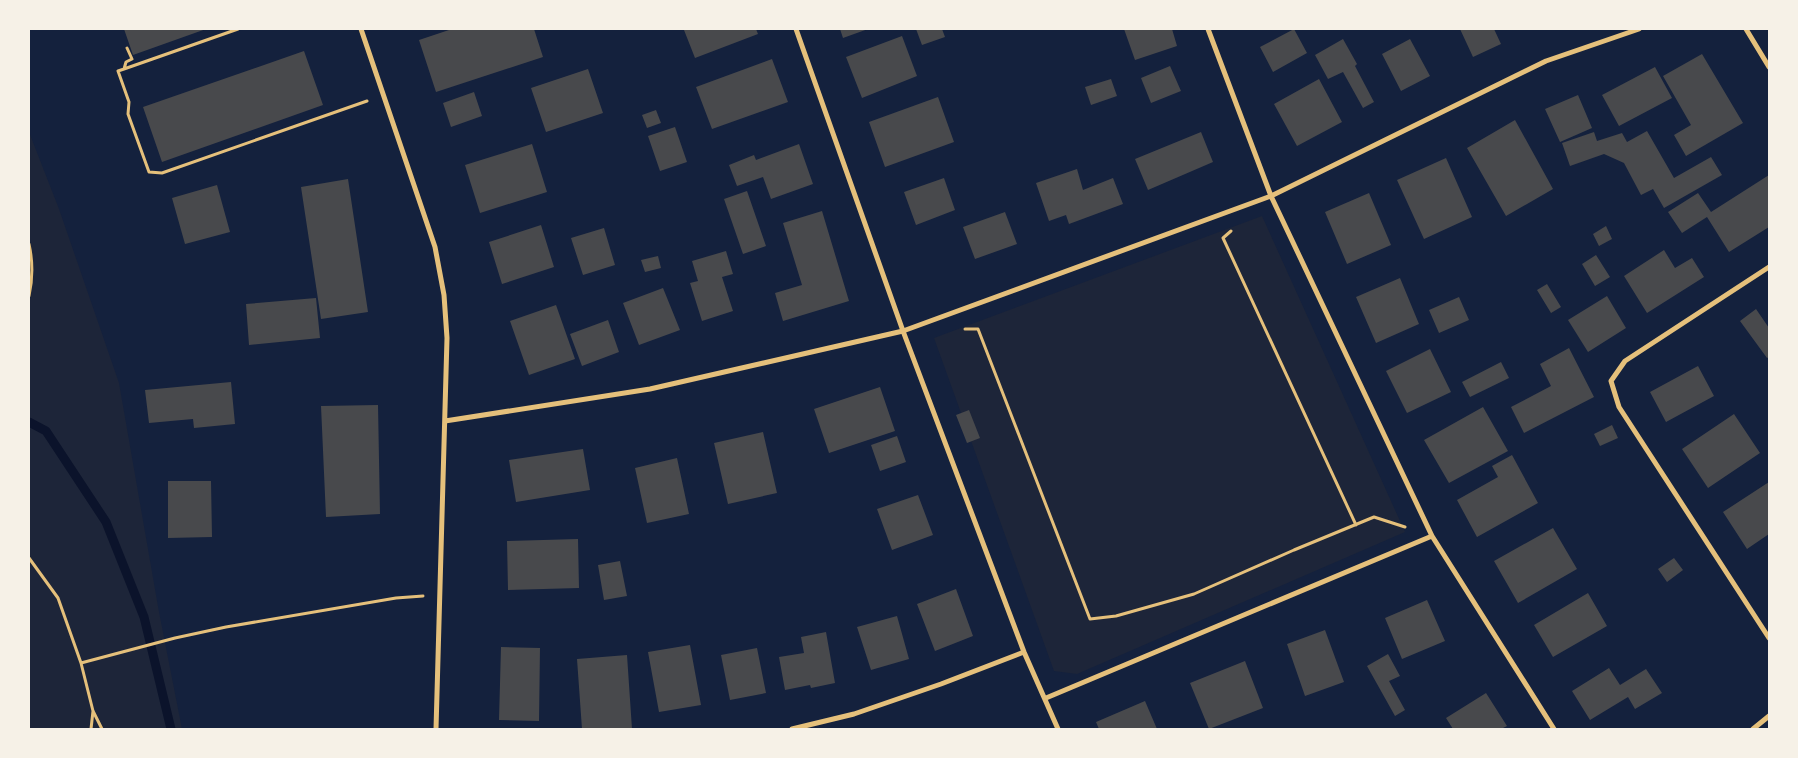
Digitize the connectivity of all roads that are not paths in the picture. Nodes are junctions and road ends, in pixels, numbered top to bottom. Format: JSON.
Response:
{"nodes":[{"id":1,"x":361,"y":29,"type":"edge"},
{"id":2,"x":796,"y":29,"type":"edge"},
{"id":3,"x":1208,"y":29,"type":"edge"},
{"id":4,"x":1639,"y":29,"type":"edge"},
{"id":5,"x":1746,"y":29,"type":"edge"},
{"id":6,"x":1769,"y":66,"type":"edge"},
{"id":7,"x":1271,"y":196,"type":"junction"},
{"id":8,"x":1769,"y":267,"type":"edge"},
{"id":9,"x":904,"y":331,"type":"junction"},
{"id":10,"x":445,"y":421,"type":"junction"},
{"id":11,"x":1432,"y":536,"type":"junction"},
{"id":12,"x":1769,"y":638,"type":"edge"},
{"id":13,"x":1024,"y":652,"type":"junction"},
{"id":14,"x":1046,"y":698,"type":"junction"},
{"id":15,"x":1769,"y":716,"type":"edge"},
{"id":16,"x":436,"y":729,"type":"edge"},
{"id":17,"x":792,"y":729,"type":"edge"},
{"id":18,"x":1058,"y":729,"type":"edge"},
{"id":19,"x":1554,"y":729,"type":"edge"},
{"id":20,"x":1753,"y":729,"type":"edge"}],
"edges":[{"from":1,"to":10,"type":"street"},
{"from":2,"to":9,"type":"street"},
{"from":3,"to":7,"type":"street"},
{"from":4,"to":7,"type":"street"},
{"from":5,"to":6,"type":"street"},
{"from":7,"to":9,"type":"street"},
{"from":7,"to":11,"type":"street"},
{"from":8,"to":12,"type":"street"},
{"from":9,"to":10,"type":"street"},
{"from":9,"to":13,"type":"street"},
{"from":10,"to":16,"type":"street"},
{"from":11,"to":14,"type":"street"},
{"from":11,"to":19,"type":"street"},
{"from":13,"to":14,"type":"street"},
{"from":13,"to":17,"type":"street"},
{"from":14,"to":18,"type":"street"},
{"from":15,"to":20,"type":"street"}]}
